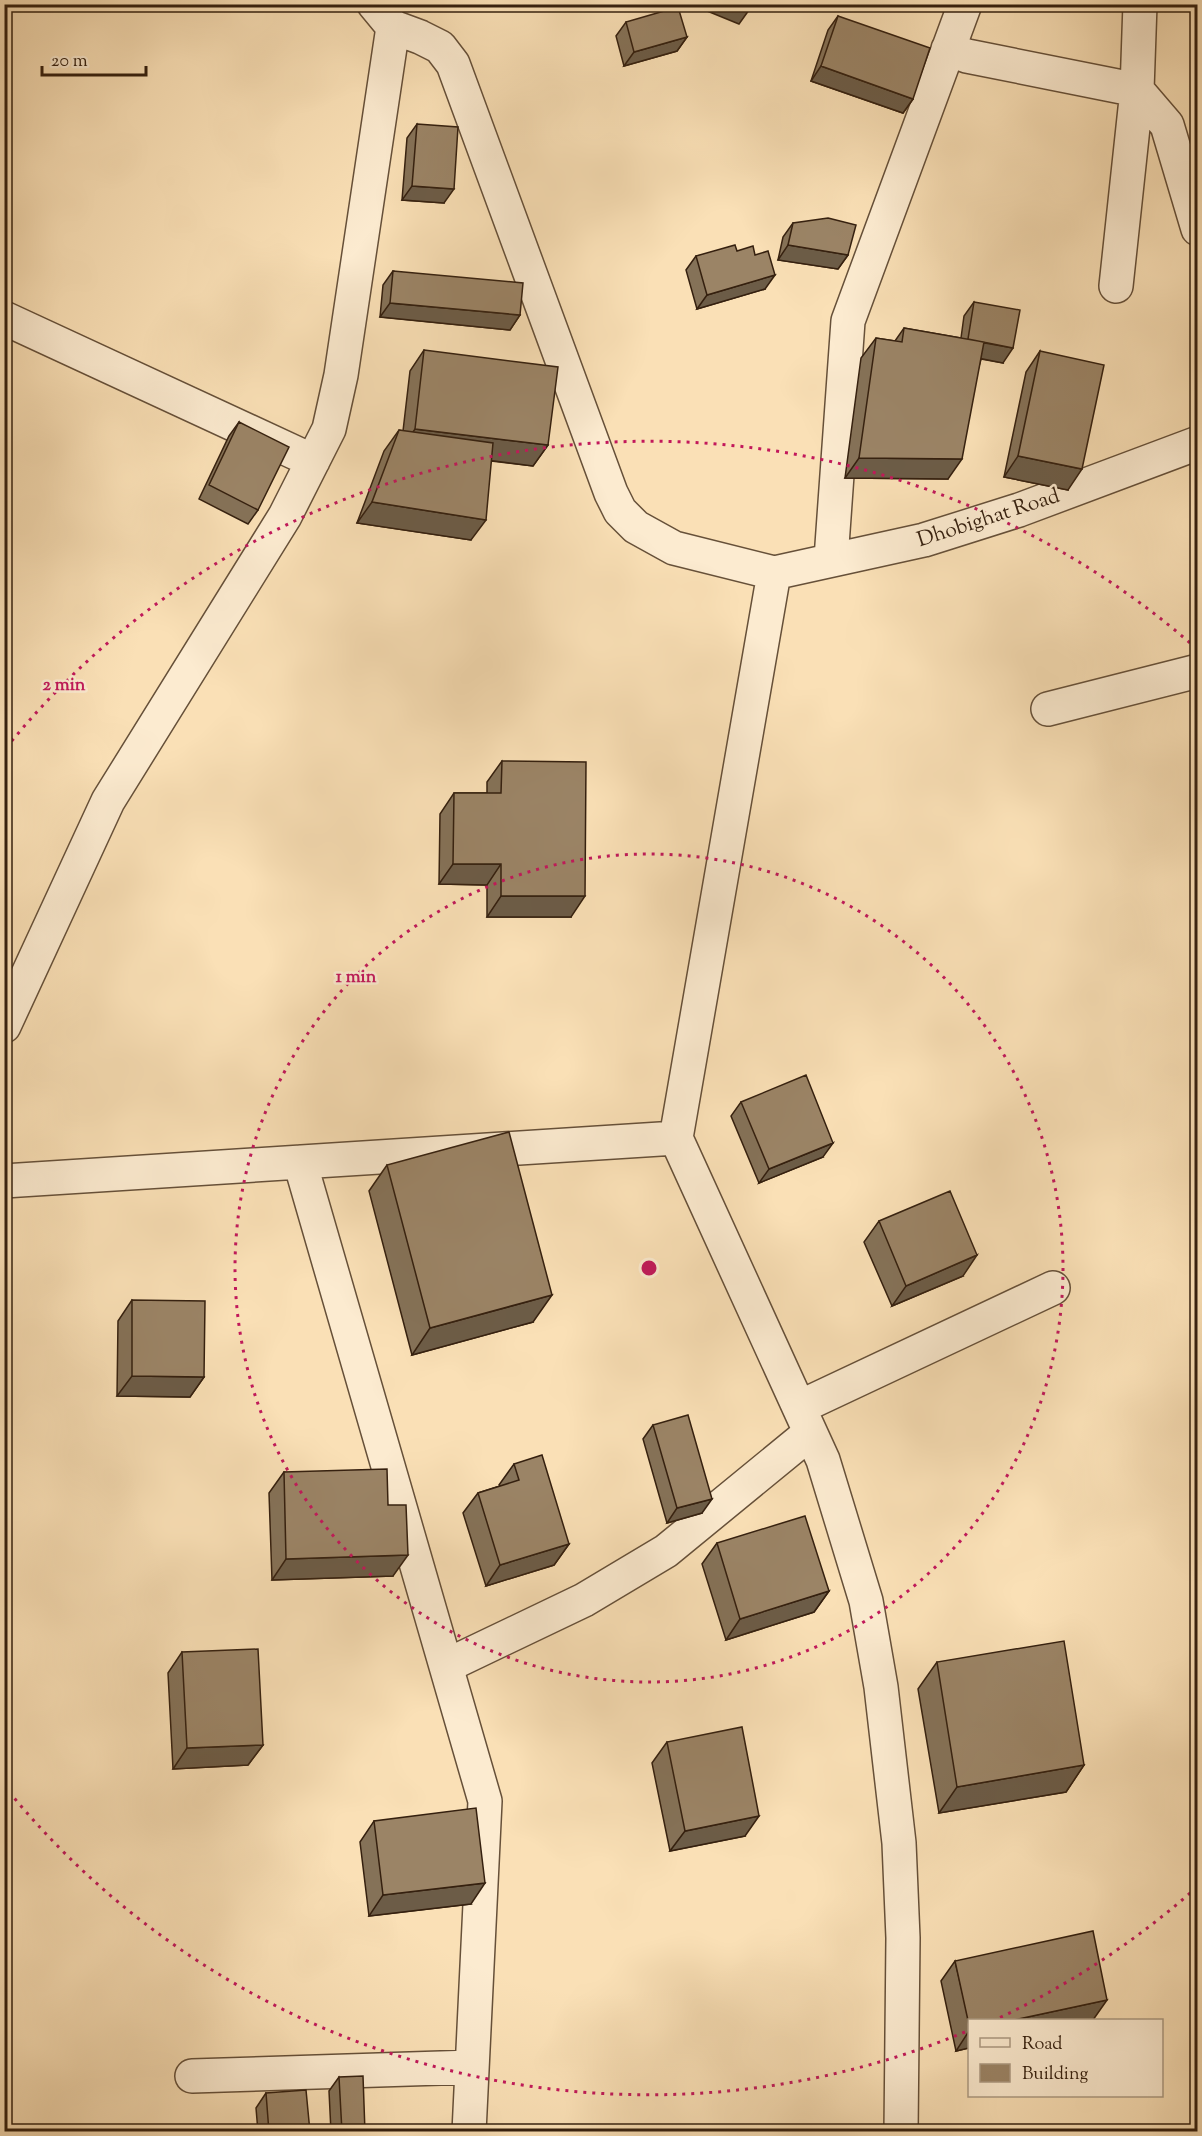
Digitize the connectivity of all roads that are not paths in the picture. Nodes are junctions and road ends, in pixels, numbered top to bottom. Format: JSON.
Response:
{"nodes":[{"id":1,"x":964,"y":4,"type":"edge"},
{"id":2,"x":1140,"y":4,"type":"edge"},
{"id":3,"x":384,"y":16,"type":"edge"},
{"id":4,"x":948,"y":49,"type":"junction"},
{"id":5,"x":1137,"y":90,"type":"junction"},
{"id":6,"x":1197,"y":229,"type":"edge"},
{"id":7,"x":1116,"y":286,"type":"dead end"},
{"id":8,"x":4,"y":318,"type":"edge"},
{"id":9,"x":1197,"y":443,"type":"edge"},
{"id":10,"x":313,"y":460,"type":"junction"},
{"id":11,"x":831,"y":560,"type":"junction"},
{"id":12,"x":774,"y":573,"type":"junction"},
{"id":13,"x":1197,"y":671,"type":"edge"},
{"id":14,"x":1048,"y":709,"type":"dead end"},
{"id":15,"x":4,"y":1026,"type":"edge"},
{"id":16,"x":676,"y":1138,"type":"junction"},
{"id":17,"x":300,"y":1162,"type":"junction"},
{"id":18,"x":4,"y":1181,"type":"edge"},
{"id":19,"x":1053,"y":1288,"type":"dead end"},
{"id":20,"x":805,"y":1420,"type":"junction"},
{"id":21,"x":446,"y":1666,"type":"junction"},
{"id":22,"x":472,"y":2067,"type":"junction"},
{"id":23,"x":192,"y":2076,"type":"dead end"},
{"id":24,"x":470,"y":2132,"type":"edge"},
{"id":25,"x":901,"y":2132,"type":"edge"}],
"edges":[{"from":1,"to":4,"type":"street"},
{"from":2,"to":5,"type":"street"},
{"from":3,"to":10,"type":"street"},
{"from":3,"to":12,"type":"street"},
{"from":4,"to":5,"type":"street"},
{"from":4,"to":11,"type":"street"},
{"from":5,"to":6,"type":"street"},
{"from":5,"to":7,"type":"street"},
{"from":8,"to":10,"type":"street"},
{"from":9,"to":11,"type":"street","name":"Dhobighat Road"},
{"from":10,"to":15,"type":"street"},
{"from":11,"to":12,"type":"street","name":"Dhobighat Road"},
{"from":12,"to":16,"type":"street"},
{"from":13,"to":14,"type":"street"},
{"from":16,"to":17,"type":"street"},
{"from":16,"to":20,"type":"street"},
{"from":17,"to":18,"type":"street"},
{"from":17,"to":21,"type":"street"},
{"from":19,"to":20,"type":"street"},
{"from":20,"to":21,"type":"street"},
{"from":20,"to":25,"type":"street"},
{"from":21,"to":22,"type":"street"},
{"from":22,"to":23,"type":"street"},
{"from":22,"to":24,"type":"street"}]}
